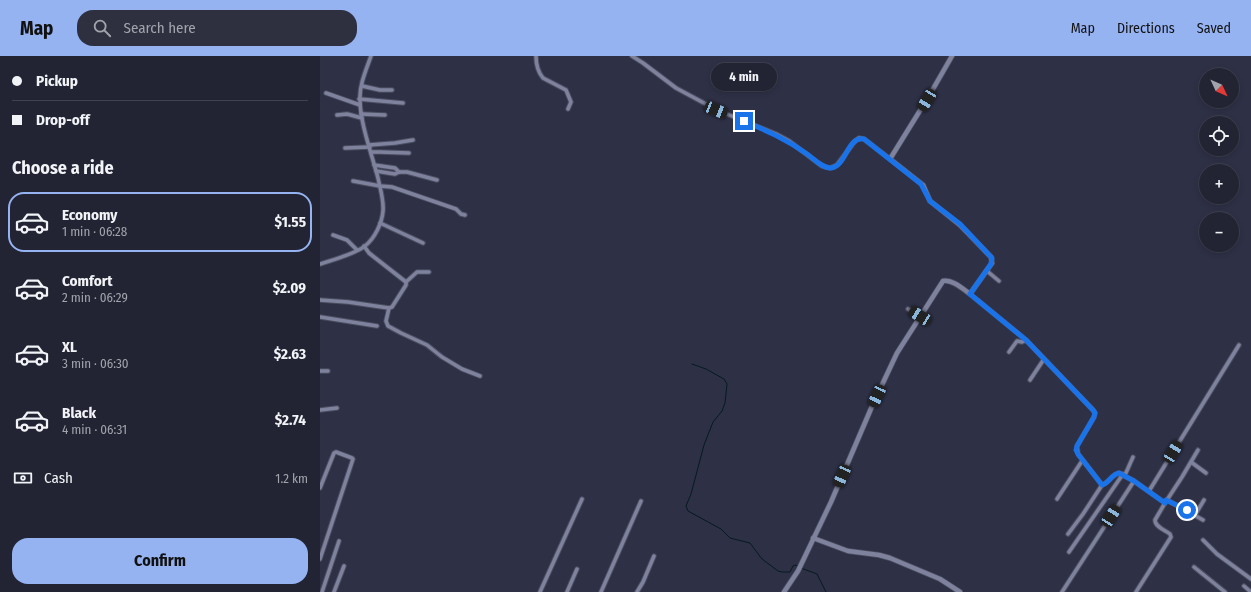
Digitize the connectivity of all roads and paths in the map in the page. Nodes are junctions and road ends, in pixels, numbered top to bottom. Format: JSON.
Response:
{"nodes":[{"id":1,"x":371,"y":56,"type":"edge"},
{"id":2,"x":536,"y":56,"type":"edge"},
{"id":3,"x":632,"y":56,"type":"edge"},
{"id":4,"x":952,"y":56,"type":"edge"},
{"id":5,"x":362,"y":86,"type":"junction"},
{"id":6,"x":392,"y":90,"type":"dead end"},
{"id":7,"x":326,"y":93,"type":"dead end"},
{"id":8,"x":360,"y":99,"type":"junction"},
{"id":9,"x":403,"y":103,"type":"dead end"},
{"id":10,"x":360,"y":105,"type":"junction"},
{"id":11,"x":568,"y":109,"type":"dead end"},
{"id":12,"x":337,"y":115,"type":"dead end"},
{"id":13,"x":385,"y":115,"type":"dead end"},
{"id":14,"x":362,"y":116,"type":"junction"},
{"id":15,"x":413,"y":140,"type":"dead end"},
{"id":16,"x":369,"y":146,"type":"junction"},
{"id":17,"x":345,"y":148,"type":"dead end"},
{"id":18,"x":371,"y":152,"type":"junction"},
{"id":19,"x":409,"y":153,"type":"dead end"},
{"id":20,"x":890,"y":159,"type":"junction"},
{"id":21,"x":374,"y":165,"type":"junction"},
{"id":22,"x":376,"y":171,"type":"junction"},
{"id":23,"x":399,"y":172,"type":"junction"},
{"id":24,"x":437,"y":180,"type":"dead end"},
{"id":25,"x":353,"y":181,"type":"dead end"},
{"id":26,"x":380,"y":186,"type":"junction"},
{"id":27,"x":465,"y":215,"type":"dead end"},
{"id":28,"x":380,"y":223,"type":"junction"},
{"id":29,"x":333,"y":236,"type":"dead end"},
{"id":30,"x":423,"y":243,"type":"dead end"},
{"id":31,"x":364,"y":246,"type":"junction"},
{"id":32,"x":357,"y":250,"type":"junction"},
{"id":33,"x":320,"y":264,"type":"edge"},
{"id":34,"x":987,"y":271,"type":"junction"},
{"id":35,"x":429,"y":272,"type":"dead end"},
{"id":36,"x":999,"y":281,"type":"dead end"},
{"id":37,"x":406,"y":282,"type":"junction"},
{"id":38,"x":970,"y":294,"type":"junction"},
{"id":39,"x":320,"y":300,"type":"edge"},
{"id":40,"x":389,"y":308,"type":"junction"},
{"id":41,"x":908,"y":309,"type":"dead end"},
{"id":42,"x":920,"y":316,"type":"junction"},
{"id":43,"x":320,"y":317,"type":"edge"},
{"id":44,"x":376,"y":326,"type":"dead end"},
{"id":45,"x":1026,"y":340,"type":"junction"},
{"id":46,"x":1239,"y":345,"type":"dead end"},
{"id":47,"x":1009,"y":352,"type":"dead end"},
{"id":48,"x":1044,"y":359,"type":"junction"},
{"id":49,"x":320,"y":371,"type":"edge"},
{"id":50,"x":328,"y":371,"type":"dead end"},
{"id":51,"x":480,"y":376,"type":"dead end"},
{"id":52,"x":1030,"y":380,"type":"dead end"},
{"id":53,"x":337,"y":408,"type":"dead end"},
{"id":54,"x":320,"y":410,"type":"edge"},
{"id":55,"x":1198,"y":450,"type":"dead end"},
{"id":56,"x":1133,"y":457,"type":"dead end"},
{"id":57,"x":1082,"y":461,"type":"junction"},
{"id":58,"x":1191,"y":462,"type":"junction"},
{"id":59,"x":1206,"y":473,"type":"dead end"},
{"id":60,"x":1124,"y":474,"type":"junction"},
{"id":61,"x":1134,"y":481,"type":"junction"},
{"id":62,"x":1102,"y":485,"type":"junction"},
{"id":63,"x":320,"y":488,"type":"edge"},
{"id":64,"x":1149,"y":491,"type":"junction"},
{"id":65,"x":582,"y":499,"type":"dead end"},
{"id":66,"x":1057,"y":500,"type":"dead end"},
{"id":67,"x":1204,"y":500,"type":"dead end"},
{"id":68,"x":641,"y":501,"type":"dead end"},
{"id":69,"x":1166,"y":501,"type":"junction"},
{"id":70,"x":1195,"y":515,"type":"junction"},
{"id":71,"x":1203,"y":520,"type":"dead end"},
{"id":72,"x":1068,"y":534,"type":"dead end"},
{"id":73,"x":813,"y":538,"type":"junction"},
{"id":74,"x":1203,"y":540,"type":"dead end"},
{"id":75,"x":339,"y":541,"type":"dead end"},
{"id":76,"x":1069,"y":552,"type":"dead end"},
{"id":77,"x":654,"y":556,"type":"dead end"},
{"id":78,"x":320,"y":559,"type":"edge"},
{"id":79,"x":344,"y":566,"type":"dead end"},
{"id":80,"x":1194,"y":567,"type":"dead end"},
{"id":81,"x":577,"y":569,"type":"dead end"},
{"id":82,"x":1251,"y":579,"type":"edge"},
{"id":83,"x":1244,"y":586,"type":"dead end"},
{"id":84,"x":322,"y":592,"type":"edge"},
{"id":85,"x":334,"y":592,"type":"edge"},
{"id":86,"x":540,"y":592,"type":"edge"},
{"id":87,"x":567,"y":592,"type":"edge"},
{"id":88,"x":601,"y":592,"type":"edge"},
{"id":89,"x":637,"y":592,"type":"edge"},
{"id":90,"x":784,"y":592,"type":"edge"},
{"id":91,"x":960,"y":592,"type":"edge"},
{"id":92,"x":1062,"y":592,"type":"edge"},
{"id":93,"x":1136,"y":592,"type":"edge"},
{"id":94,"x":1225,"y":592,"type":"edge"},
{"id":95,"x":1251,"y":592,"type":"edge"}],
"edges":[{"from":1,"to":5,"type":"street"},
{"from":2,"to":11,"type":"street"},
{"from":3,"to":20,"type":"street"},
{"from":4,"to":20,"type":"street"},
{"from":5,"to":6,"type":"street"},
{"from":5,"to":8,"type":"street"},
{"from":7,"to":10,"type":"street"},
{"from":8,"to":9,"type":"street"},
{"from":8,"to":10,"type":"street"},
{"from":10,"to":14,"type":"street"},
{"from":12,"to":14,"type":"street"},
{"from":13,"to":14,"type":"street"},
{"from":14,"to":16,"type":"street"},
{"from":15,"to":16,"type":"street"},
{"from":16,"to":17,"type":"street"},
{"from":16,"to":18,"type":"street"},
{"from":18,"to":19,"type":"street"},
{"from":18,"to":21,"type":"street"},
{"from":20,"to":34,"type":"street"},
{"from":21,"to":22,"type":"street"},
{"from":21,"to":23,"type":"street"},
{"from":22,"to":23,"type":"street"},
{"from":22,"to":26,"type":"street"},
{"from":23,"to":24,"type":"street"},
{"from":25,"to":26,"type":"street"},
{"from":26,"to":27,"type":"street"},
{"from":26,"to":28,"type":"street"},
{"from":28,"to":30,"type":"street"},
{"from":28,"to":31,"type":"street"},
{"from":29,"to":32,"type":"street"},
{"from":31,"to":32,"type":"street"},
{"from":31,"to":37,"type":"street"},
{"from":32,"to":33,"type":"street"},
{"from":34,"to":36,"type":"street"},
{"from":34,"to":38,"type":"street"},
{"from":35,"to":37,"type":"street"},
{"from":37,"to":40,"type":"street"},
{"from":38,"to":42,"type":"street"},
{"from":38,"to":45,"type":"street"},
{"from":39,"to":40,"type":"street"},
{"from":40,"to":51,"type":"street"},
{"from":41,"to":42,"type":"street"},
{"from":42,"to":73,"type":"street"},
{"from":43,"to":44,"type":"street"},
{"from":45,"to":47,"type":"street"},
{"from":45,"to":48,"type":"street"},
{"from":46,"to":64,"type":"street"},
{"from":48,"to":52,"type":"street"},
{"from":48,"to":57,"type":"street"},
{"from":49,"to":50,"type":"street"},
{"from":53,"to":54,"type":"street"},
{"from":55,"to":58,"type":"street"},
{"from":56,"to":60,"type":"street"},
{"from":57,"to":62,"type":"street"},
{"from":57,"to":66,"type":"street"},
{"from":58,"to":59,"type":"street"},
{"from":58,"to":69,"type":"street"},
{"from":60,"to":61,"type":"street"},
{"from":60,"to":62,"type":"street"},
{"from":60,"to":76,"type":"street"},
{"from":61,"to":64,"type":"street"},
{"from":61,"to":92,"type":"street"},
{"from":62,"to":72,"type":"street"},
{"from":63,"to":78,"type":"street"},
{"from":64,"to":69,"type":"street"},
{"from":65,"to":86,"type":"street"},
{"from":67,"to":70,"type":"street"},
{"from":68,"to":88,"type":"street"},
{"from":69,"to":70,"type":"street"},
{"from":69,"to":93,"type":"street"},
{"from":70,"to":71,"type":"street"},
{"from":73,"to":90,"type":"street"},
{"from":73,"to":91,"type":"street"},
{"from":74,"to":82,"type":"street"},
{"from":75,"to":84,"type":"street"},
{"from":77,"to":89,"type":"street"},
{"from":79,"to":85,"type":"street"},
{"from":80,"to":94,"type":"street"},
{"from":81,"to":87,"type":"street"},
{"from":83,"to":95,"type":"street"}]}
